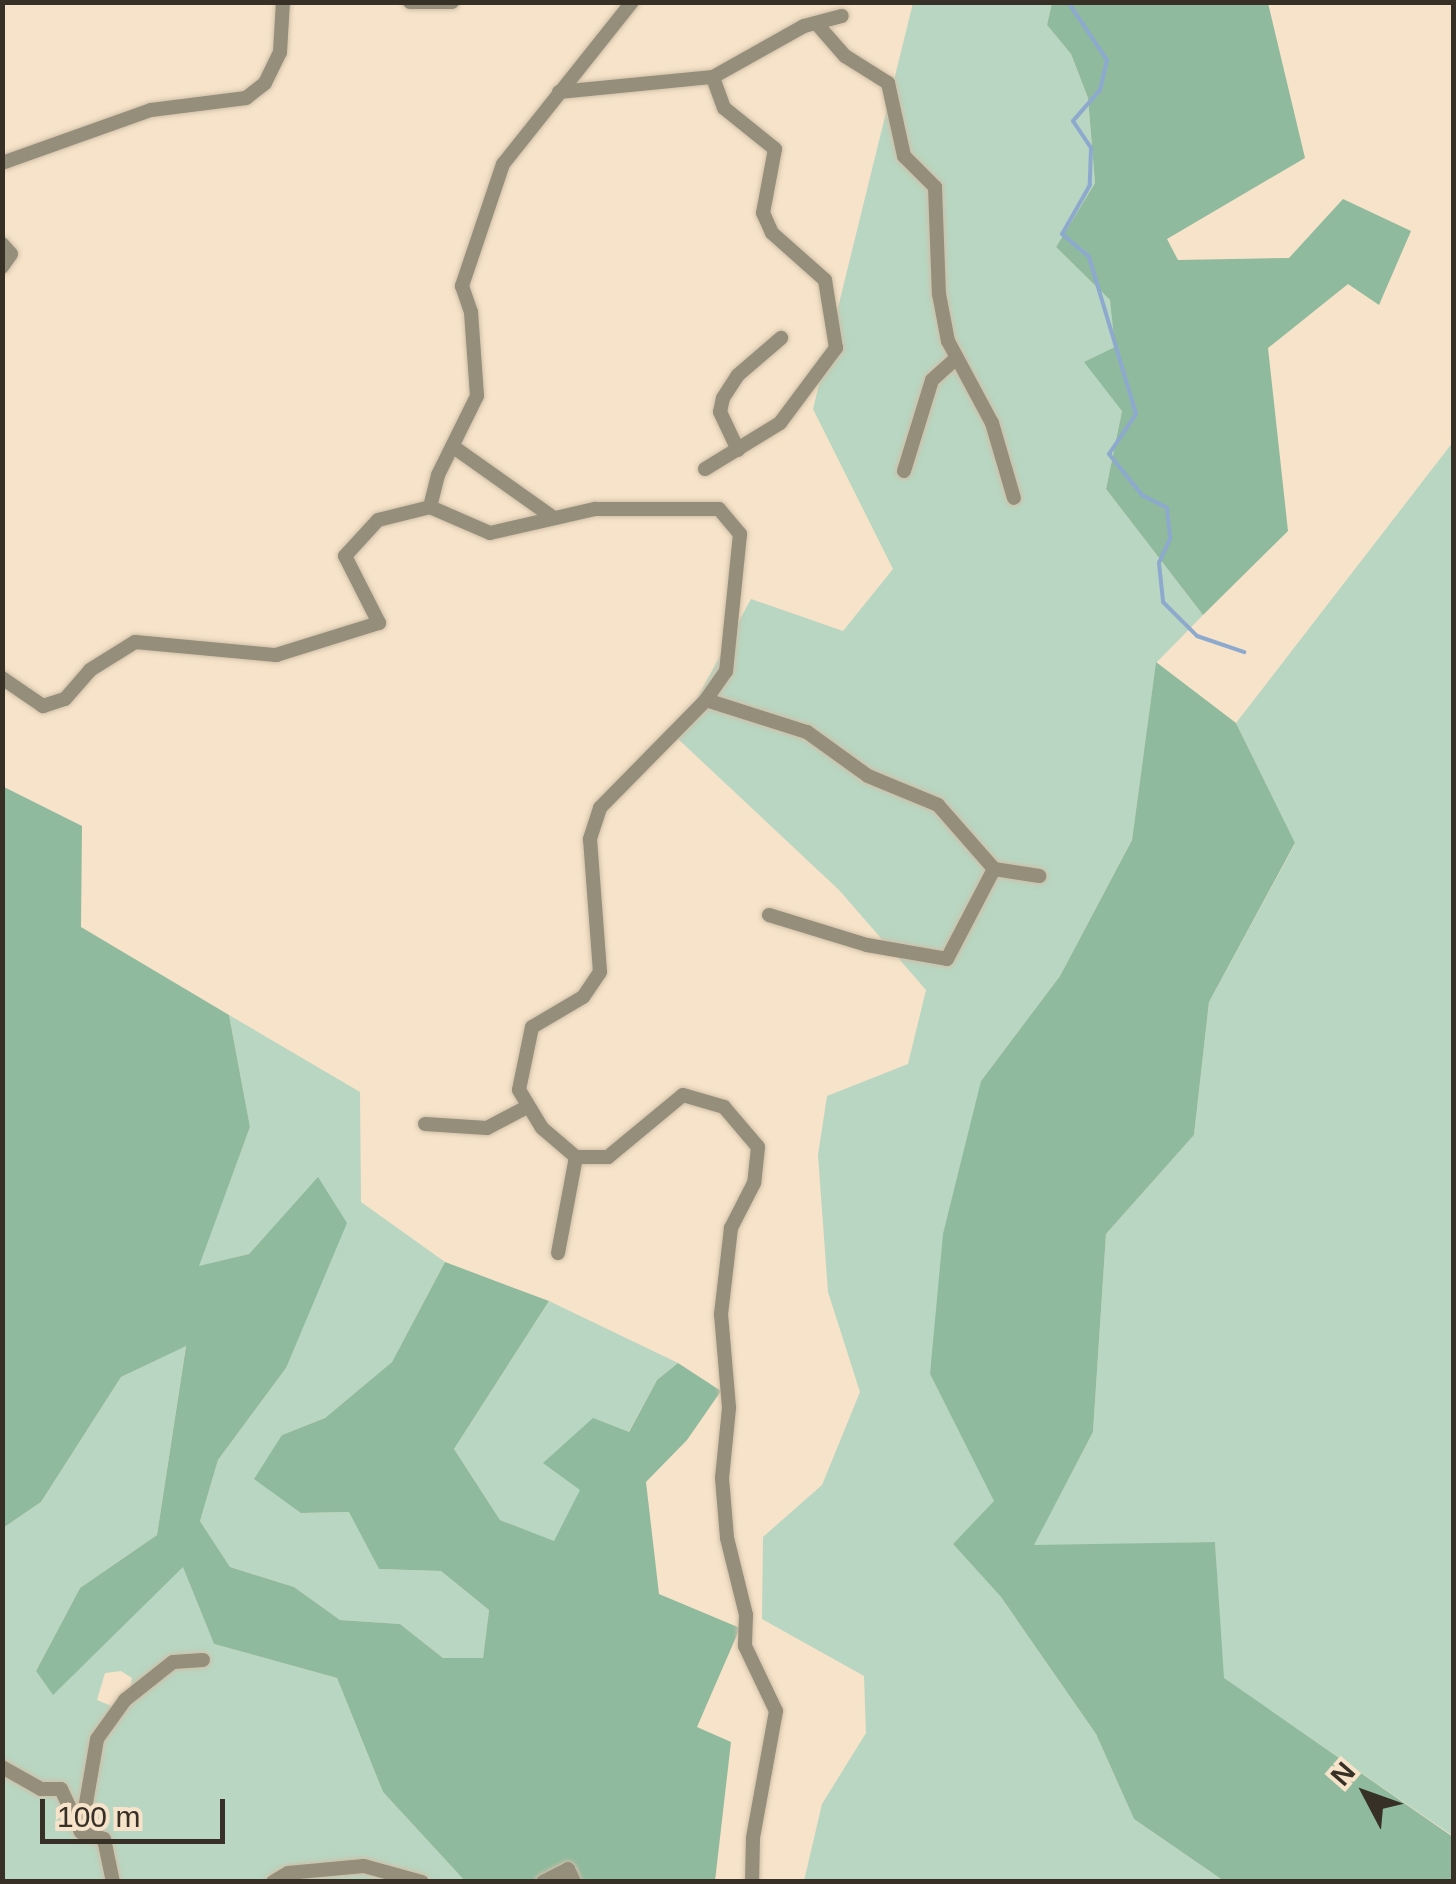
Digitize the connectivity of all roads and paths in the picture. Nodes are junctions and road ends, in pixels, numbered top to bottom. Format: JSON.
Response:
{"nodes":[{"id":1,"x":283,"y":2,"type":"edge"},
{"id":2,"x":410,"y":2,"type":"edge"},
{"id":3,"x":452,"y":2,"type":"edge"},
{"id":4,"x":632,"y":2,"type":"edge"},
{"id":5,"x":842,"y":16,"type":"dead end"},
{"id":6,"x":816,"y":23,"type":"junction"},
{"id":7,"x":712,"y":77,"type":"junction"},
{"id":8,"x":560,"y":92,"type":"junction"},
{"id":9,"x":2,"y":163,"type":"edge"},
{"id":10,"x":2,"y":244,"type":"edge"},
{"id":11,"x":2,"y":267,"type":"edge"},
{"id":12,"x":781,"y":338,"type":"dead end"},
{"id":13,"x":954,"y":360,"type":"junction"},
{"id":14,"x":455,"y":448,"type":"junction"},
{"id":15,"x":738,"y":450,"type":"junction"},
{"id":16,"x":705,"y":469,"type":"dead end"},
{"id":17,"x":904,"y":470,"type":"dead end"},
{"id":18,"x":1014,"y":498,"type":"dead end"},
{"id":19,"x":430,"y":507,"type":"junction"},
{"id":20,"x":554,"y":518,"type":"junction"},
{"id":21,"x":2,"y":678,"type":"edge"},
{"id":22,"x":706,"y":700,"type":"junction"},
{"id":23,"x":994,"y":868,"type":"junction"},
{"id":24,"x":1039,"y":876,"type":"dead end"},
{"id":25,"x":769,"y":915,"type":"dead end"},
{"id":26,"x":525,"y":1108,"type":"junction"},
{"id":27,"x":426,"y":1124,"type":"dead end"},
{"id":28,"x":576,"y":1158,"type":"junction"},
{"id":29,"x":558,"y":1253,"type":"dead end"},
{"id":30,"x":202,"y":1660,"type":"dead end"},
{"id":31,"x":2,"y":1767,"type":"edge"},
{"id":32,"x":81,"y":1832,"type":"junction"},
{"id":33,"x":112,"y":1882,"type":"edge"},
{"id":34,"x":273,"y":1882,"type":"edge"},
{"id":35,"x":422,"y":1882,"type":"edge"},
{"id":36,"x":543,"y":1882,"type":"edge"},
{"id":37,"x":574,"y":1882,"type":"edge"},
{"id":38,"x":752,"y":1882,"type":"edge"}],
"edges":[{"from":1,"to":9,"type":"street"},
{"from":2,"to":3,"type":"street"},
{"from":4,"to":8,"type":"street"},
{"from":5,"to":6,"type":"street"},
{"from":6,"to":7,"type":"street"},
{"from":6,"to":13,"type":"street"},
{"from":7,"to":8,"type":"street"},
{"from":7,"to":15,"type":"street"},
{"from":8,"to":14,"type":"street"},
{"from":10,"to":11,"type":"street"},
{"from":12,"to":15,"type":"street"},
{"from":13,"to":17,"type":"street"},
{"from":13,"to":18,"type":"street"},
{"from":14,"to":19,"type":"street"},
{"from":14,"to":20,"type":"street"},
{"from":15,"to":16,"type":"street"},
{"from":19,"to":20,"type":"street"},
{"from":19,"to":21,"type":"street"},
{"from":20,"to":22,"type":"street"},
{"from":22,"to":23,"type":"street"},
{"from":22,"to":26,"type":"street"},
{"from":23,"to":24,"type":"street"},
{"from":23,"to":25,"type":"street"},
{"from":26,"to":27,"type":"street"},
{"from":26,"to":28,"type":"street"},
{"from":28,"to":29,"type":"street"},
{"from":28,"to":38,"type":"street"},
{"from":30,"to":32,"type":"street"},
{"from":31,"to":32,"type":"street"},
{"from":32,"to":33,"type":"street"},
{"from":34,"to":35,"type":"street"},
{"from":36,"to":37,"type":"street"}]}
